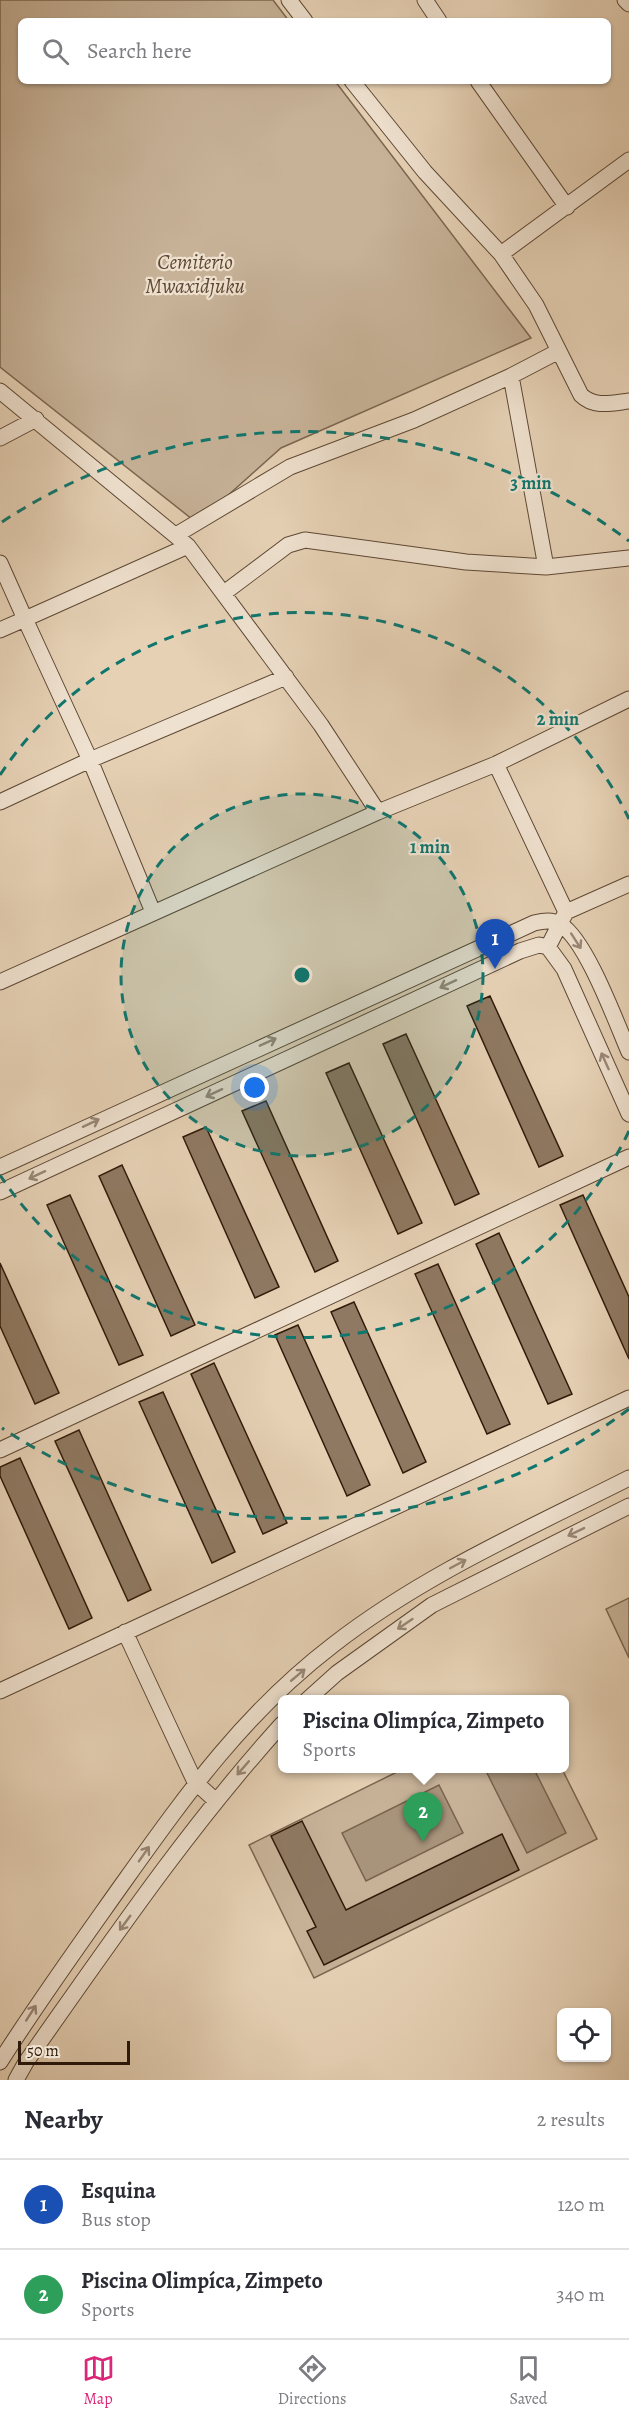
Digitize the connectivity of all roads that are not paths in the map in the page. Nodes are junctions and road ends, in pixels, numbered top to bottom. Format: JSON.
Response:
{"nodes":[{"id":1,"x":288,"y":0,"type":"edge"},
{"id":2,"x":425,"y":0,"type":"edge"},
{"id":3,"x":625,"y":0,"type":"edge"},
{"id":4,"x":629,"y":4,"type":"edge"},
{"id":5,"x":303,"y":18,"type":"edge"},
{"id":6,"x":437,"y":18,"type":"edge"},
{"id":7,"x":354,"y":84,"type":"edge"},
{"id":8,"x":480,"y":84,"type":"edge"},
{"id":9,"x":629,"y":160,"type":"edge"},
{"id":10,"x":567,"y":207,"type":"junction"},
{"id":11,"x":501,"y":254,"type":"junction"},
{"id":12,"x":559,"y":351,"type":"junction"},
{"id":13,"x":511,"y":376,"type":"junction"},
{"id":14,"x":0,"y":391,"type":"edge"},
{"id":15,"x":629,"y":401,"type":"edge"},
{"id":16,"x":36,"y":419,"type":"junction"},
{"id":17,"x":0,"y":438,"type":"edge"},
{"id":18,"x":176,"y":535,"type":"junction"},
{"id":19,"x":188,"y":546,"type":"junction"},
{"id":20,"x":629,"y":558,"type":"edge"},
{"id":21,"x":0,"y":563,"type":"edge"},
{"id":22,"x":546,"y":567,"type":"junction"},
{"id":23,"x":224,"y":592,"type":"junction"},
{"id":24,"x":25,"y":619,"type":"junction"},
{"id":25,"x":0,"y":630,"type":"edge"},
{"id":26,"x":286,"y":676,"type":"junction"},
{"id":27,"x":629,"y":699,"type":"edge"},
{"id":28,"x":90,"y":760,"type":"junction"},
{"id":29,"x":496,"y":764,"type":"junction"},
{"id":30,"x":0,"y":802,"type":"edge"},
{"id":31,"x":378,"y":812,"type":"junction"},
{"id":32,"x":629,"y":884,"type":"edge"},
{"id":33,"x":153,"y":912,"type":"junction"},
{"id":34,"x":562,"y":917,"type":"junction"},
{"id":35,"x":548,"y":947,"type":"junction"},
{"id":36,"x":0,"y":982,"type":"edge"},
{"id":37,"x":629,"y":1052,"type":"edge"},
{"id":38,"x":629,"y":1114,"type":"edge"},
{"id":39,"x":629,"y":1157,"type":"edge"},
{"id":40,"x":0,"y":1167,"type":"edge"},
{"id":41,"x":0,"y":1192,"type":"edge"},
{"id":42,"x":629,"y":1398,"type":"edge"},
{"id":43,"x":0,"y":1450,"type":"edge"},
{"id":44,"x":629,"y":1478,"type":"edge"},
{"id":45,"x":629,"y":1506,"type":"edge"},
{"id":46,"x":125,"y":1632,"type":"junction"},
{"id":47,"x":0,"y":1691,"type":"edge"},
{"id":48,"x":313,"y":1695,"type":"edge"},
{"id":49,"x":278,"y":1729,"type":"edge"},
{"id":50,"x":195,"y":1782,"type":"junction"},
{"id":51,"x":215,"y":1800,"type":"junction"},
{"id":52,"x":0,"y":2062,"type":"edge"},
{"id":53,"x":16,"y":2080,"type":"edge"}],
"edges":[{"from":1,"to":5,"type":"street"},
{"from":2,"to":6,"type":"street"},
{"from":3,"to":4,"type":"street"},
{"from":7,"to":11,"type":"street"},
{"from":8,"to":10,"type":"street"},
{"from":9,"to":10,"type":"street"},
{"from":10,"to":11,"type":"street"},
{"from":11,"to":12,"type":"street"},
{"from":12,"to":13,"type":"street"},
{"from":12,"to":15,"type":"street"},
{"from":13,"to":18,"type":"street"},
{"from":13,"to":22,"type":"street"},
{"from":14,"to":16,"type":"street"},
{"from":16,"to":17,"type":"street"},
{"from":16,"to":18,"type":"street"},
{"from":18,"to":19,"type":"street"},
{"from":19,"to":23,"type":"street"},
{"from":19,"to":24,"type":"street"},
{"from":20,"to":22,"type":"street"},
{"from":21,"to":24,"type":"street"},
{"from":22,"to":23,"type":"street"},
{"from":23,"to":26,"type":"street"},
{"from":24,"to":25,"type":"street"},
{"from":24,"to":28,"type":"street"},
{"from":26,"to":28,"type":"street"},
{"from":26,"to":31,"type":"street"},
{"from":27,"to":29,"type":"street"},
{"from":28,"to":30,"type":"street"},
{"from":28,"to":33,"type":"street"},
{"from":29,"to":31,"type":"street"},
{"from":29,"to":34,"type":"street"},
{"from":31,"to":33,"type":"street"},
{"from":32,"to":34,"type":"street"},
{"from":33,"to":36,"type":"street"},
{"from":34,"to":35,"type":"street"},
{"from":34,"to":37,"type":"street","one_way":true},
{"from":40,"to":34,"type":"street","one_way":true},
{"from":38,"to":35,"type":"street","one_way":true},
{"from":35,"to":41,"type":"street","one_way":true},
{"from":39,"to":43,"type":"street"},
{"from":42,"to":46,"type":"street"},
{"from":50,"to":44,"type":"street","one_way":true},
{"from":45,"to":48,"type":"street","one_way":true},
{"from":46,"to":47,"type":"street"},
{"from":46,"to":50,"type":"street"},
{"from":49,"to":51,"type":"street","one_way":true},
{"from":50,"to":51,"type":"street"},
{"from":52,"to":50,"type":"street","one_way":true},
{"from":51,"to":53,"type":"street","one_way":true}]}
